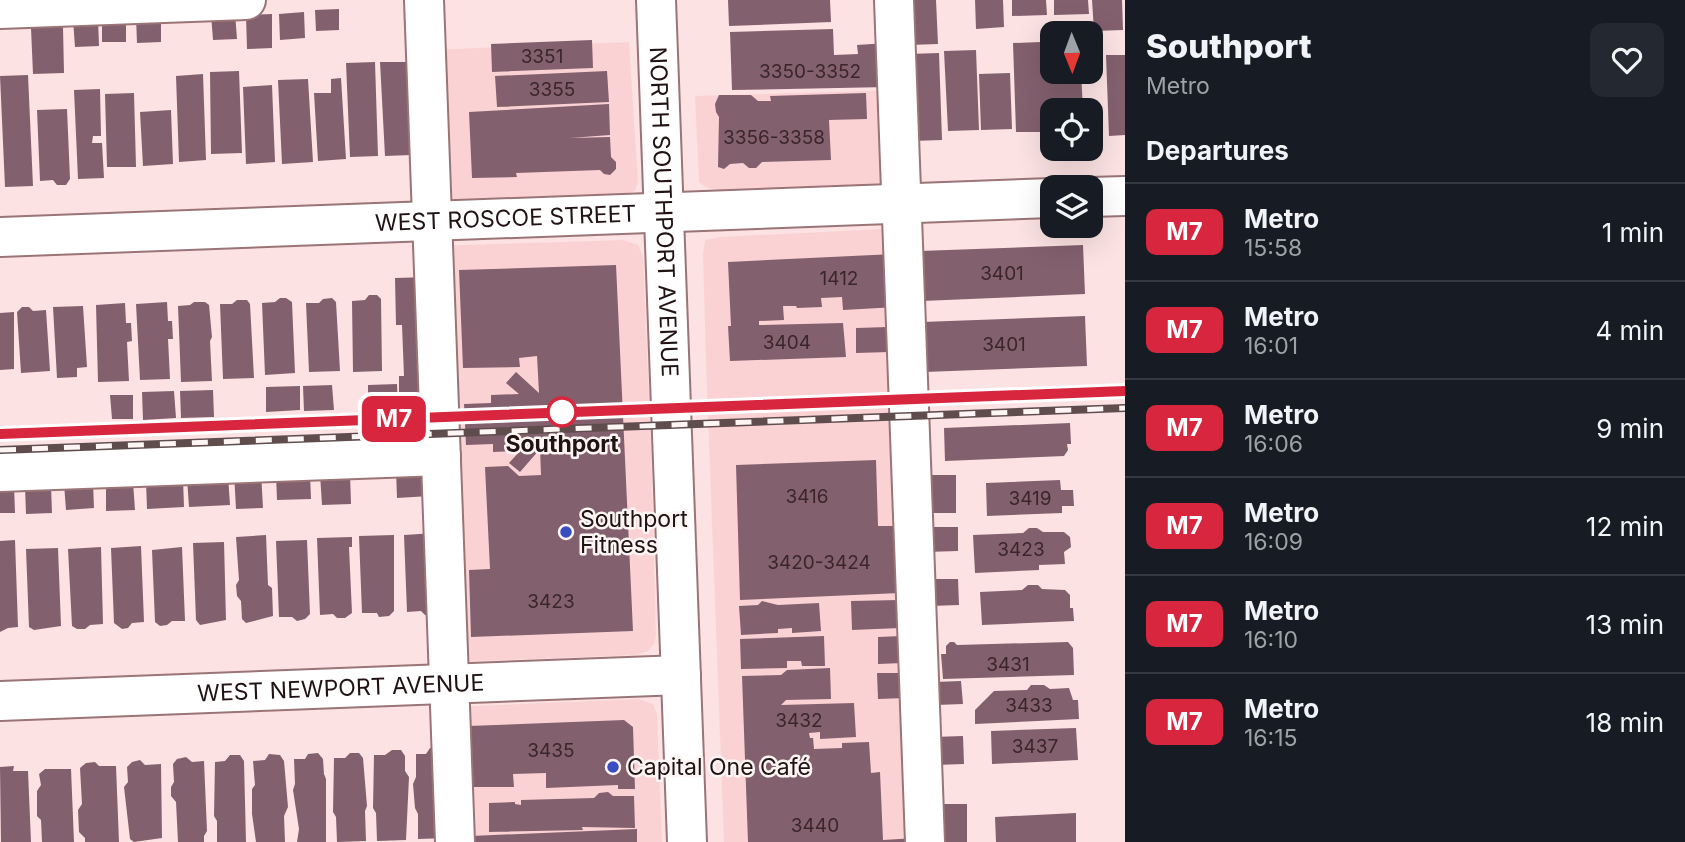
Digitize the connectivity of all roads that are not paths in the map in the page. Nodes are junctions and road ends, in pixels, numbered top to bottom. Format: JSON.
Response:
{"nodes":[{"id":1,"x":246,"y":0,"type":"edge"},
{"id":2,"x":424,"y":0,"type":"edge"},
{"id":3,"x":656,"y":0,"type":"edge"},
{"id":4,"x":894,"y":0,"type":"edge"},
{"id":5,"x":0,"y":9,"type":"edge"},
{"id":6,"x":1040,"y":198,"type":"edge"},
{"id":7,"x":901,"y":204,"type":"junction"},
{"id":8,"x":664,"y":213,"type":"junction"},
{"id":9,"x":433,"y":222,"type":"junction"},
{"id":10,"x":0,"y":237,"type":"edge"},
{"id":11,"x":441,"y":456,"type":"junction"},
{"id":12,"x":0,"y":472,"type":"edge"},
{"id":13,"x":681,"y":675,"type":"junction"},
{"id":14,"x":450,"y":683,"type":"junction"},
{"id":15,"x":0,"y":701,"type":"edge"},
{"id":16,"x":456,"y":842,"type":"edge"},
{"id":17,"x":687,"y":842,"type":"edge"},
{"id":18,"x":925,"y":842,"type":"edge"}],
"edges":[{"from":1,"to":5,"type":"street"},
{"from":2,"to":9,"type":"street"},
{"from":3,"to":8,"type":"street","name":"NORTH SOUTHPORT AVENUE"},
{"from":4,"to":7,"type":"street"},
{"from":6,"to":7,"type":"street","name":"WEST ROSCOE STREET"},
{"from":7,"to":8,"type":"street","name":"WEST ROSCOE STREET"},
{"from":7,"to":18,"type":"street"},
{"from":8,"to":9,"type":"street","name":"WEST ROSCOE STREET"},
{"from":8,"to":13,"type":"street","name":"NORTH SOUTHPORT AVENUE"},
{"from":9,"to":10,"type":"street","name":"WEST ROSCOE STREET"},
{"from":9,"to":11,"type":"street"},
{"from":11,"to":12,"type":"street"},
{"from":11,"to":14,"type":"street"},
{"from":13,"to":14,"type":"street","name":"WEST NEWPORT AVENUE"},
{"from":13,"to":17,"type":"street","name":"NORTH SOUTHPORT AVENUE"},
{"from":14,"to":15,"type":"street","name":"WEST NEWPORT AVENUE"},
{"from":14,"to":16,"type":"street"}]}
